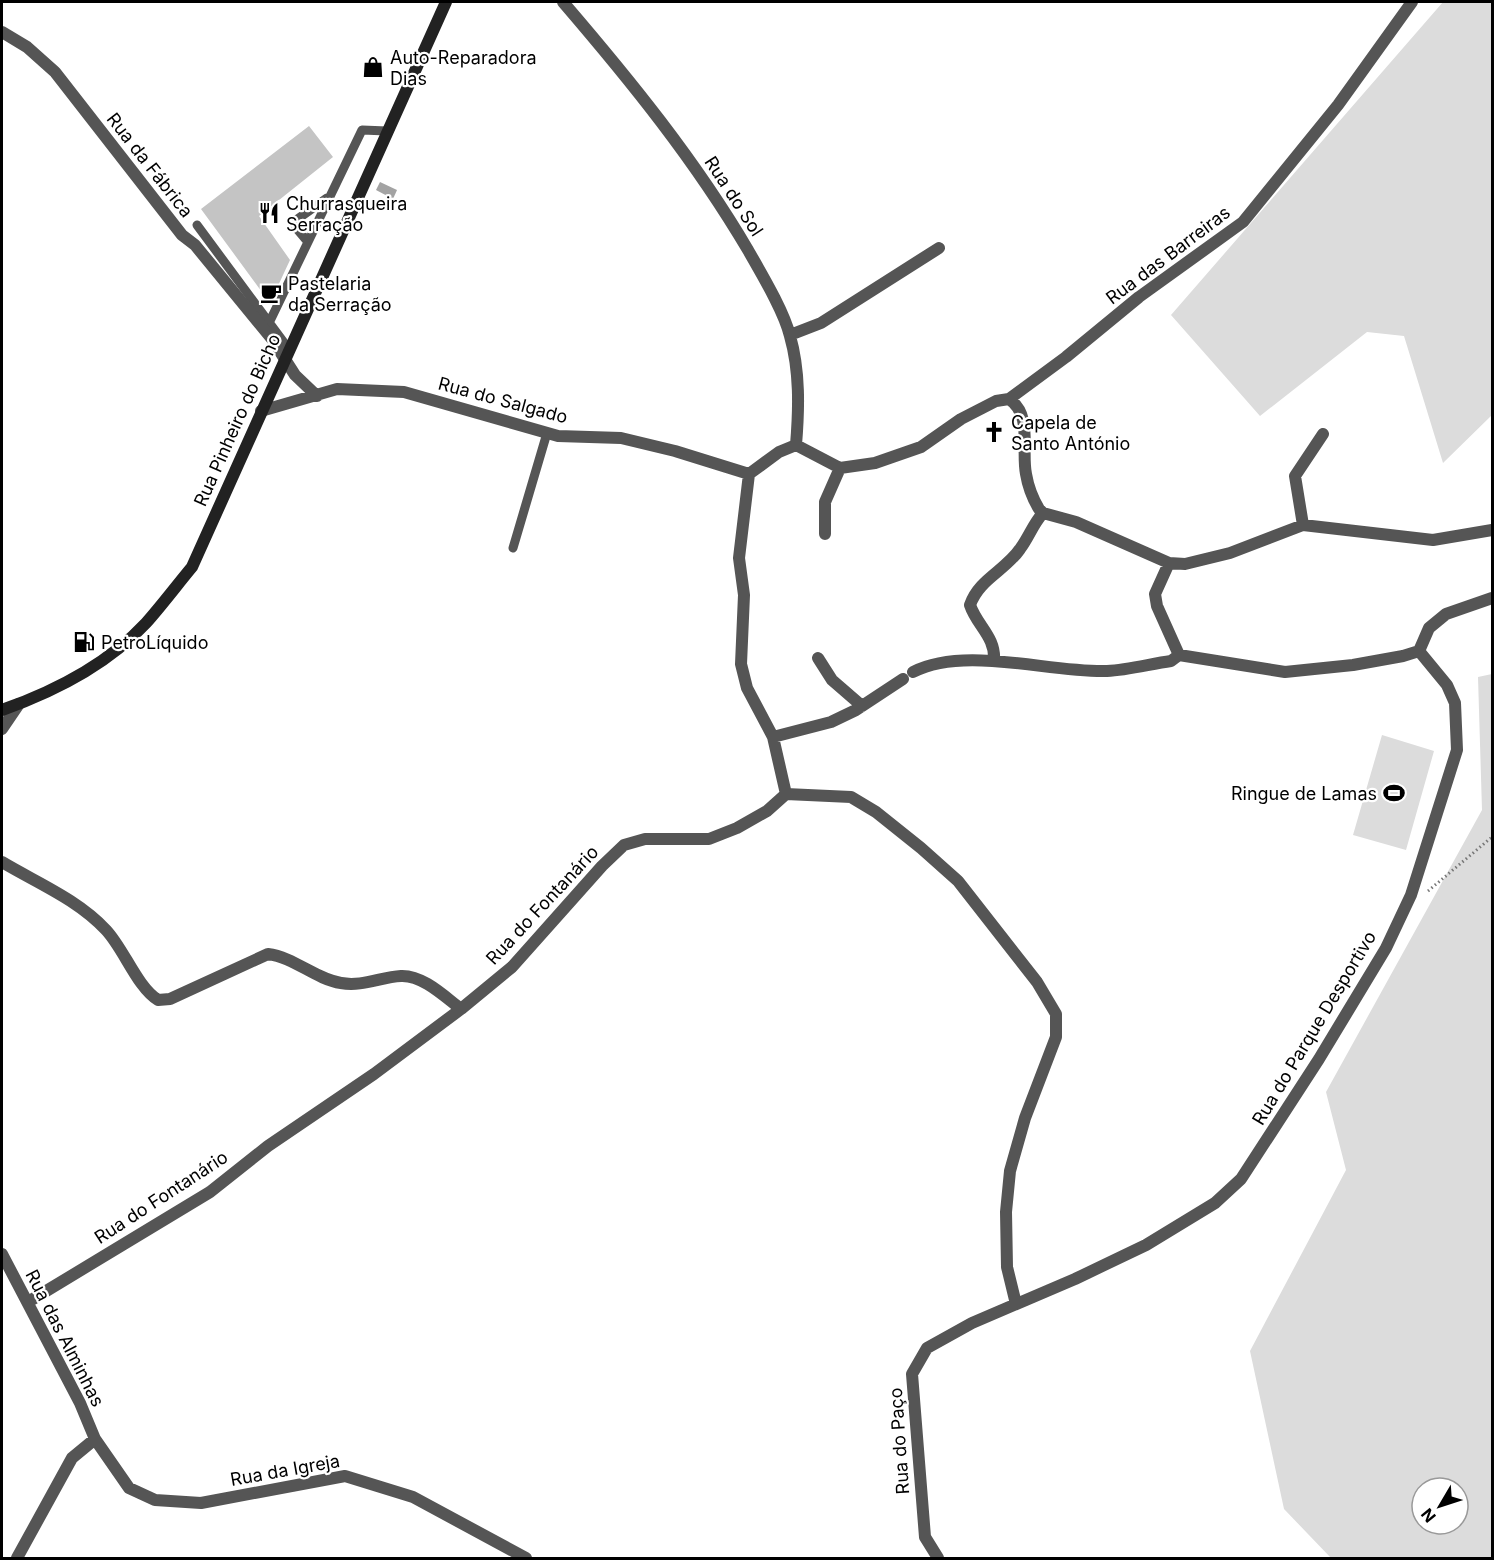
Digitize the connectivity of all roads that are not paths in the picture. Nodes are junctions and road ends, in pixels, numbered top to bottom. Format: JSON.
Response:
{"nodes":[{"id":1,"x":446,"y":2,"type":"edge"},
{"id":2,"x":563,"y":2,"type":"edge"},
{"id":3,"x":1412,"y":2,"type":"edge"},
{"id":4,"x":2,"y":32,"type":"edge"},
{"id":5,"x":387,"y":131,"type":"junction"},
{"id":6,"x":328,"y":196,"type":"junction"},
{"id":7,"x":197,"y":225,"type":"dead end"},
{"id":8,"x":308,"y":242,"type":"junction"},
{"id":9,"x":939,"y":248,"type":"dead end"},
{"id":10,"x":269,"y":323,"type":"junction"},
{"id":11,"x":790,"y":335,"type":"junction"},
{"id":12,"x":286,"y":353,"type":"junction"},
{"id":13,"x":317,"y":396,"type":"junction"},
{"id":14,"x":1009,"y":399,"type":"junction"},
{"id":15,"x":261,"y":411,"type":"junction"},
{"id":16,"x":547,"y":433,"type":"junction"},
{"id":17,"x":1323,"y":434,"type":"dead end"},
{"id":18,"x":796,"y":445,"type":"junction"},
{"id":19,"x":840,"y":468,"type":"junction"},
{"id":20,"x":749,"y":474,"type":"junction"},
{"id":21,"x":1043,"y":513,"type":"junction"},
{"id":22,"x":1303,"y":525,"type":"junction"},
{"id":23,"x":1492,"y":530,"type":"edge"},
{"id":24,"x":825,"y":534,"type":"dead end"},
{"id":25,"x":513,"y":548,"type":"dead end"},
{"id":26,"x":1169,"y":563,"type":"junction"},
{"id":27,"x":1492,"y":598,"type":"edge"},
{"id":28,"x":1419,"y":651,"type":"junction"},
{"id":29,"x":1179,"y":655,"type":"junction"},
{"id":30,"x":818,"y":658,"type":"dead end"},
{"id":31,"x":994,"y":661,"type":"junction"},
{"id":32,"x":19,"y":704,"type":"junction"},
{"id":33,"x":862,"y":706,"type":"junction"},
{"id":34,"x":2,"y":710,"type":"edge"},
{"id":35,"x":2,"y":729,"type":"edge"},
{"id":36,"x":773,"y":737,"type":"junction"},
{"id":37,"x":786,"y":794,"type":"junction"},
{"id":38,"x":2,"y":862,"type":"edge"},
{"id":39,"x":461,"y":1009,"type":"junction"},
{"id":40,"x":2,"y":1254,"type":"edge"},
{"id":41,"x":28,"y":1302,"type":"junction"},
{"id":42,"x":1016,"y":1304,"type":"junction"},
{"id":43,"x":95,"y":1439,"type":"junction"},
{"id":44,"x":17,"y":1558,"type":"edge"},
{"id":45,"x":526,"y":1558,"type":"edge"},
{"id":46,"x":938,"y":1558,"type":"edge"}],
"edges":[{"from":1,"to":5,"type":"main road","name":"Rua Pinheiro do Bicho"},
{"from":2,"to":11,"type":"street","name":"Rua do Sol"},
{"from":3,"to":14,"type":"street","name":"Rua das Barreiras"},
{"from":4,"to":12,"type":"street","name":"Rua da Fábrica"},
{"from":5,"to":6,"type":"lane"},
{"from":5,"to":12,"type":"main road","name":"Rua Pinheiro do Bicho"},
{"from":6,"to":8,"type":"lane"},
{"from":6,"to":8,"type":"lane"},
{"from":7,"to":10,"type":"lane"},
{"from":8,"to":10,"type":"lane"},
{"from":9,"to":11,"type":"street"},
{"from":10,"to":12,"type":"lane"},
{"from":11,"to":18,"type":"street","name":"Rua do Sol"},
{"from":12,"to":13,"type":"street"},
{"from":12,"to":15,"type":"main road","name":"Rua Pinheiro do Bicho"},
{"from":13,"to":15,"type":"street","name":"Rua do Salgado"},
{"from":13,"to":16,"type":"street","name":"Rua do Salgado"},
{"from":14,"to":19,"type":"street","name":"Rua das Barreiras"},
{"from":14,"to":21,"type":"street"},
{"from":15,"to":32,"type":"main road","name":"Rua Pinheiro do Bicho"},
{"from":16,"to":20,"type":"street","name":"Rua do Salgado"},
{"from":16,"to":25,"type":"lane"},
{"from":17,"to":22,"type":"street"},
{"from":18,"to":19,"type":"street"},
{"from":18,"to":20,"type":"street"},
{"from":19,"to":24,"type":"street"},
{"from":20,"to":36,"type":"street"},
{"from":21,"to":26,"type":"street"},
{"from":21,"to":31,"type":"street"},
{"from":22,"to":23,"type":"street"},
{"from":22,"to":26,"type":"street"},
{"from":26,"to":29,"type":"street"},
{"from":27,"to":28,"type":"street"},
{"from":28,"to":29,"type":"street"},
{"from":28,"to":42,"type":"street","name":"Rua do Parque Desportivo"},
{"from":29,"to":31,"type":"street"},
{"from":30,"to":33,"type":"street"},
{"from":31,"to":33,"type":"street"},
{"from":32,"to":34,"type":"main road","name":"Rua Pinheiro do Bicho"},
{"from":32,"to":35,"type":"street"},
{"from":33,"to":36,"type":"street"},
{"from":36,"to":37,"type":"street"},
{"from":37,"to":39,"type":"street","name":"Rua do Fontanário"},
{"from":37,"to":42,"type":"street"},
{"from":38,"to":39,"type":"street"},
{"from":39,"to":41,"type":"street","name":"Rua do Fontanário"},
{"from":40,"to":41,"type":"street","name":"Rua das Alminhas"},
{"from":41,"to":43,"type":"street","name":"Rua das Alminhas"},
{"from":42,"to":46,"type":"street","name":"Rua do Paço"},
{"from":43,"to":44,"type":"street"},
{"from":43,"to":45,"type":"street","name":"Rua da Igreja"}]}
